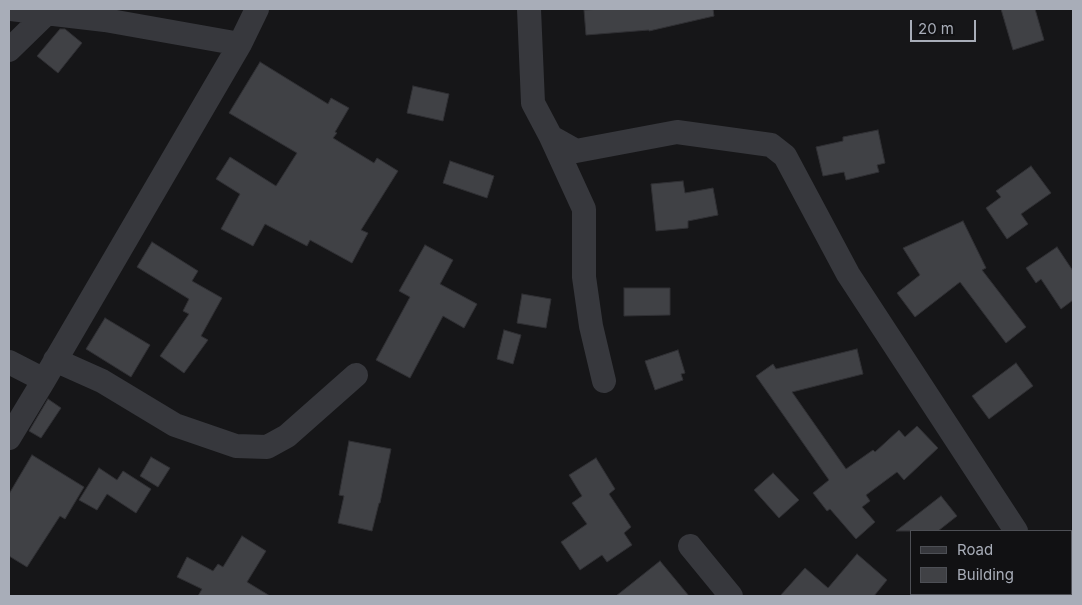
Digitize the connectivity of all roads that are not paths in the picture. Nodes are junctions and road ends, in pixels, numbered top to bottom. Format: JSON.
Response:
{"nodes":[{"id":1,"x":11,"y":9,"type":"edge"},
{"id":2,"x":257,"y":9,"type":"edge"},
{"id":3,"x":529,"y":9,"type":"edge"},
{"id":4,"x":46,"y":14,"type":"junction"},
{"id":5,"x":240,"y":44,"type":"junction"},
{"id":6,"x":9,"y":50,"type":"edge"},
{"id":7,"x":551,"y":137,"type":"junction"},
{"id":8,"x":9,"y":362,"type":"edge"},
{"id":9,"x":50,"y":370,"type":"junction"},
{"id":10,"x":356,"y":375,"type":"dead end"},
{"id":11,"x":604,"y":381,"type":"dead end"},
{"id":12,"x":9,"y":438,"type":"edge"},
{"id":13,"x":1015,"y":530,"type":"edge"},
{"id":14,"x":690,"y":546,"type":"dead end"},
{"id":15,"x":731,"y":596,"type":"edge"}],
"edges":[{"from":1,"to":4,"type":"street"},
{"from":2,"to":5,"type":"street"},
{"from":3,"to":7,"type":"street"},
{"from":4,"to":5,"type":"street"},
{"from":4,"to":6,"type":"street"},
{"from":5,"to":9,"type":"street"},
{"from":7,"to":11,"type":"street"},
{"from":7,"to":13,"type":"street"},
{"from":8,"to":9,"type":"street"},
{"from":9,"to":10,"type":"street"},
{"from":9,"to":12,"type":"street"},
{"from":14,"to":15,"type":"street"}]}
